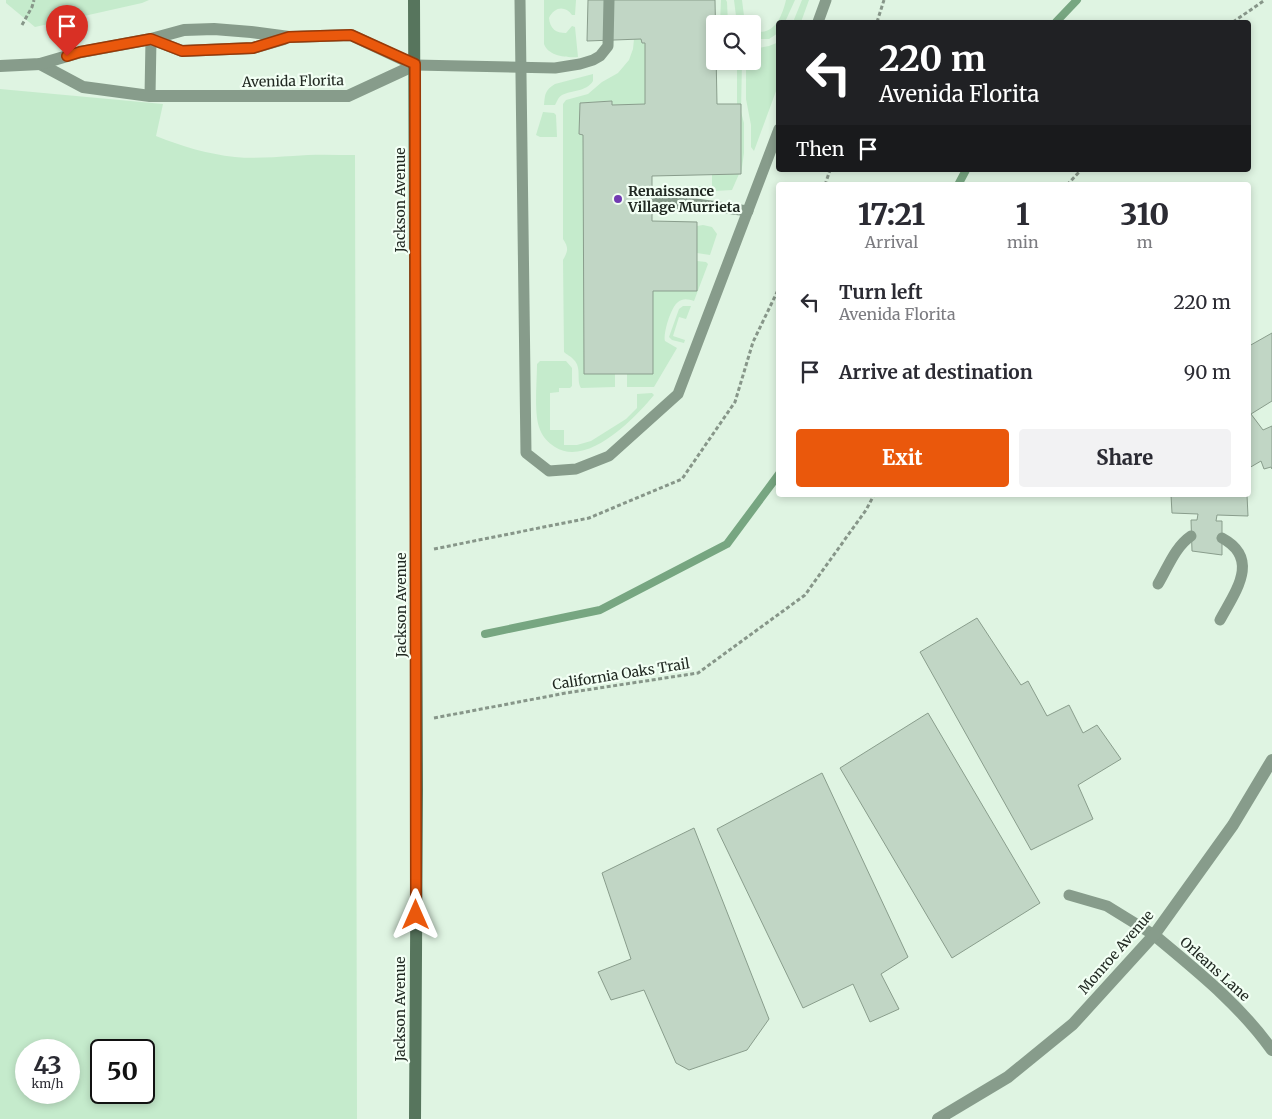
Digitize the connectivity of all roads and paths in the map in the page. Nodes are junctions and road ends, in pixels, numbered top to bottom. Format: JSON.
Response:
{"nodes":[{"id":1,"x":34,"y":0,"type":"edge"},
{"id":2,"x":414,"y":0,"type":"edge"},
{"id":3,"x":520,"y":0,"type":"edge"},
{"id":4,"x":609,"y":0,"type":"edge"},
{"id":5,"x":826,"y":0,"type":"edge"},
{"id":6,"x":884,"y":0,"type":"edge"},
{"id":7,"x":1265,"y":0,"type":"edge"},
{"id":8,"x":819,"y":20,"type":"edge"},
{"id":9,"x":878,"y":20,"type":"edge"},
{"id":10,"x":1236,"y":20,"type":"edge"},
{"id":11,"x":22,"y":25,"type":"dead end"},
{"id":12,"x":289,"y":37,"type":"junction"},
{"id":13,"x":151,"y":39,"type":"junction"},
{"id":14,"x":40,"y":64,"type":"junction"},
{"id":15,"x":415,"y":64,"type":"junction"},
{"id":16,"x":0,"y":66,"type":"edge"},
{"id":17,"x":520,"y":68,"type":"junction"},
{"id":18,"x":150,"y":96,"type":"junction"},
{"id":19,"x":776,"y":137,"type":"edge"},
{"id":20,"x":1079,"y":172,"type":"edge"},
{"id":21,"x":1069,"y":182,"type":"edge"},
{"id":22,"x":656,"y":203,"type":"dead end"},
{"id":23,"x":748,"y":210,"type":"junction"},
{"id":24,"x":873,"y":497,"type":"edge"},
{"id":25,"x":1191,"y":536,"type":"dead end"},
{"id":26,"x":1222,"y":538,"type":"dead end"},
{"id":27,"x":1158,"y":584,"type":"dead end"},
{"id":28,"x":1220,"y":620,"type":"dead end"},
{"id":29,"x":416,"y":721,"type":"junction"},
{"id":30,"x":1272,"y":760,"type":"edge"},
{"id":31,"x":1069,"y":895,"type":"dead end"},
{"id":32,"x":1154,"y":934,"type":"junction"},
{"id":33,"x":1272,"y":1050,"type":"edge"},
{"id":34,"x":415,"y":1119,"type":"edge"},
{"id":35,"x":938,"y":1119,"type":"edge"}],
"edges":[{"from":1,"to":11,"type":"path"},
{"from":2,"to":15,"type":"main road","name":"Jackson Avenue"},
{"from":3,"to":17,"type":"lane"},
{"from":4,"to":17,"type":"lane"},
{"from":5,"to":8,"type":"lane"},
{"from":6,"to":9,"type":"path"},
{"from":7,"to":10,"type":"path"},
{"from":12,"to":13,"type":"street"},
{"from":12,"to":13,"type":"street"},
{"from":12,"to":15,"type":"street"},
{"from":13,"to":14,"type":"street"},
{"from":13,"to":18,"type":"lane"},
{"from":14,"to":16,"type":"street"},
{"from":14,"to":18,"type":"street","name":"Avenida Florita"},
{"from":15,"to":17,"type":"lane"},
{"from":15,"to":18,"type":"street","name":"Avenida Florita"},
{"from":15,"to":29,"type":"main road","name":"Jackson Avenue"},
{"from":17,"to":23,"type":"lane"},
{"from":19,"to":23,"type":"lane"},
{"from":20,"to":21,"type":"path"},
{"from":22,"to":23,"type":"lane"},
{"from":24,"to":29,"type":"path","name":"California Oaks Trail"},
{"from":25,"to":27,"type":"lane"},
{"from":26,"to":28,"type":"lane"},
{"from":29,"to":34,"type":"main road","name":"Jackson Avenue"},
{"from":30,"to":32,"type":"street","name":"Monroe Avenue"},
{"from":31,"to":32,"type":"lane"},
{"from":32,"to":33,"type":"street","name":"Orleans Lane"},
{"from":32,"to":35,"type":"street","name":"Monroe Avenue"}]}
